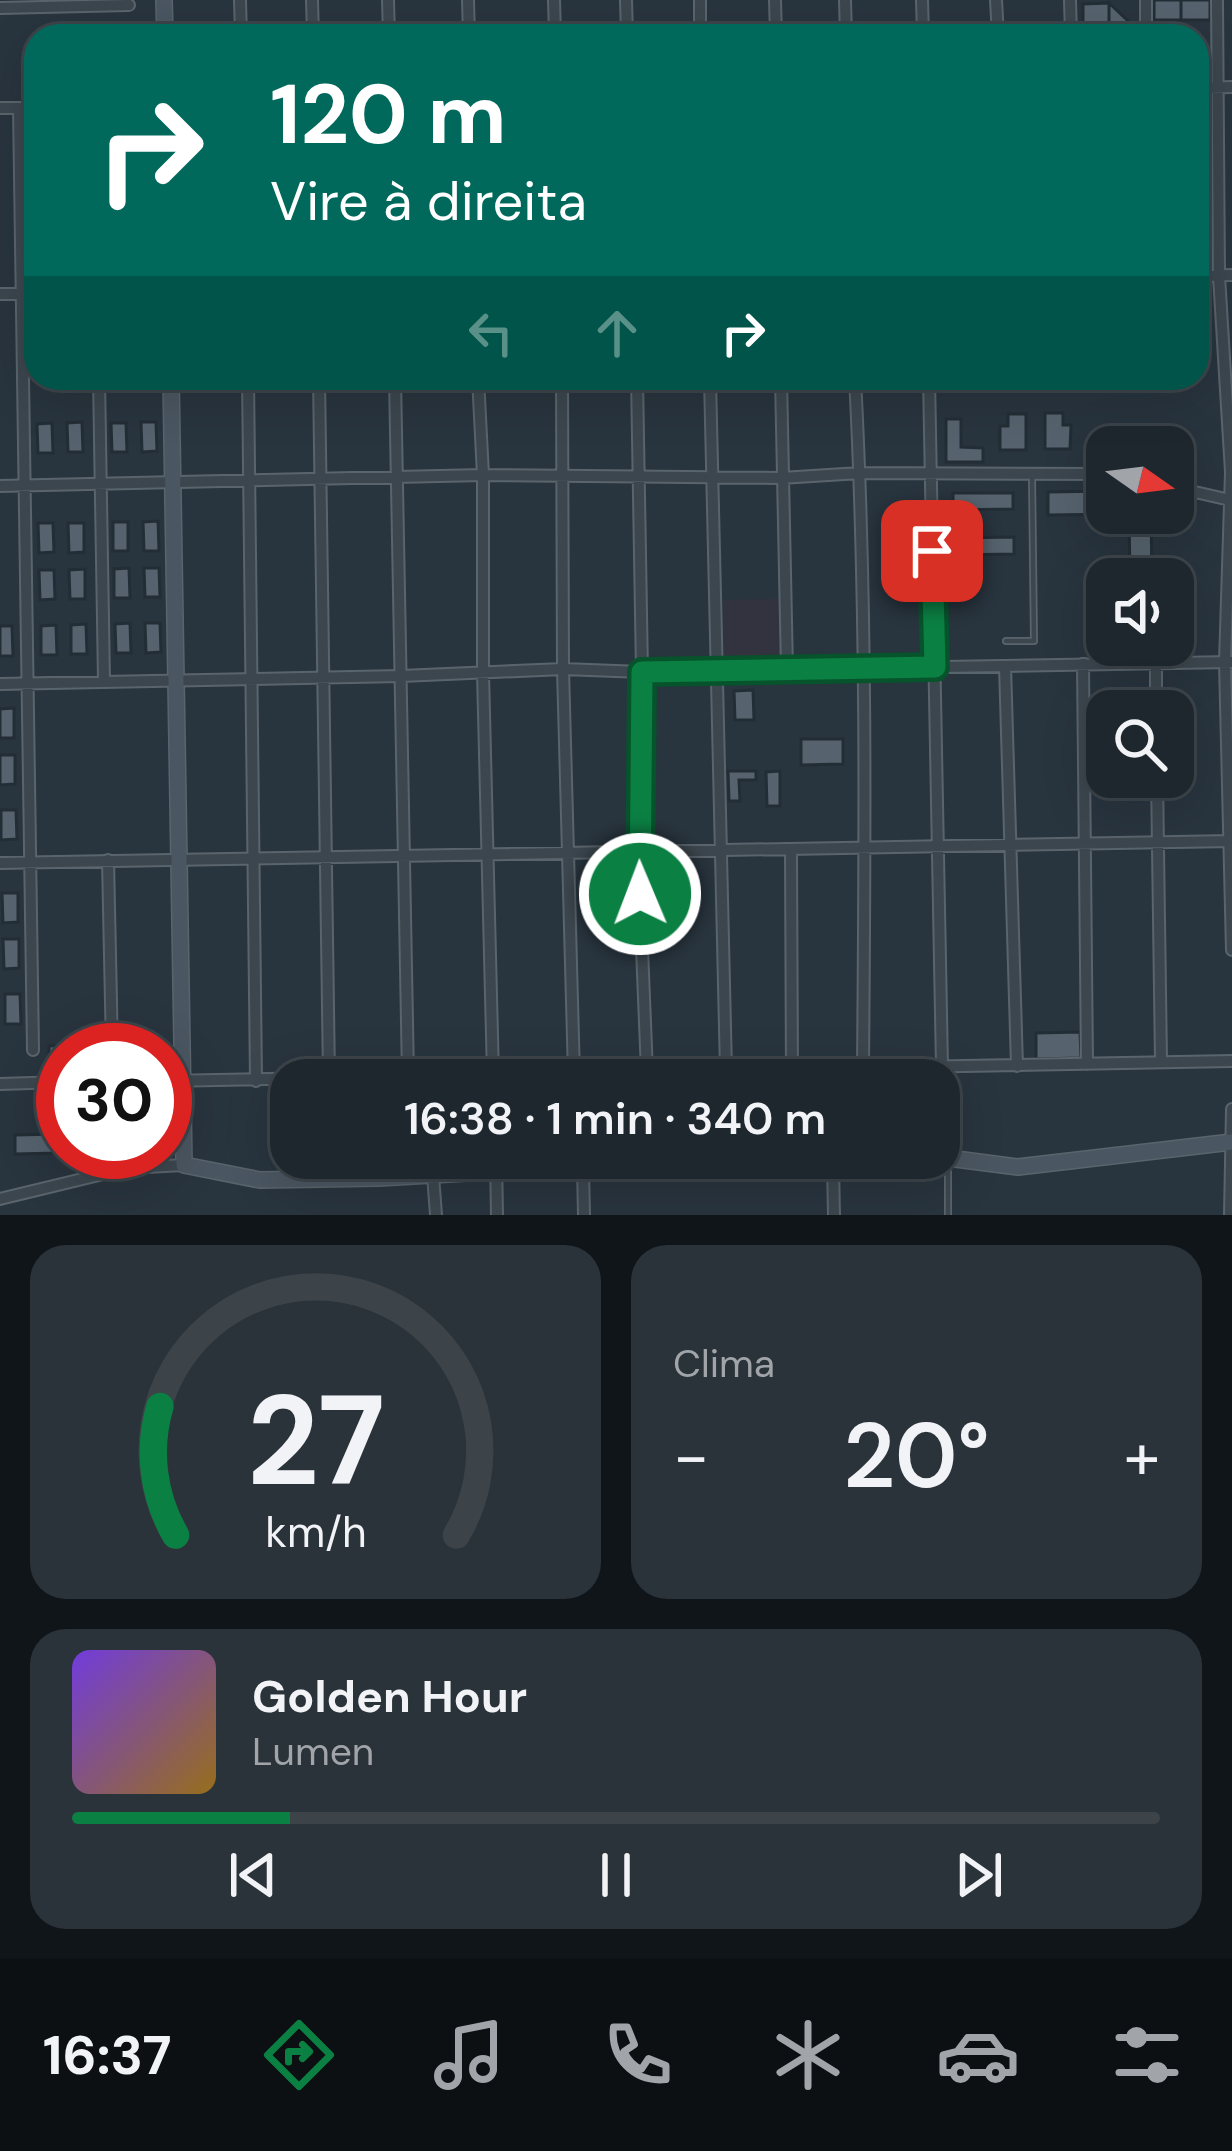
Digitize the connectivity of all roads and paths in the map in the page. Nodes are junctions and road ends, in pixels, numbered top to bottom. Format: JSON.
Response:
{"nodes":[{"id":1,"x":1217,"y":0,"type":"edge"},
{"id":2,"x":129,"y":5,"type":"dead end"},
{"id":3,"x":0,"y":8,"type":"edge"},
{"id":4,"x":1226,"y":87,"type":"edge"},
{"id":5,"x":0,"y":108,"type":"edge"},
{"id":6,"x":20,"y":108,"type":"junction"},
{"id":7,"x":24,"y":108,"type":"edge"},
{"id":8,"x":1226,"y":275,"type":"edge"},
{"id":9,"x":0,"y":294,"type":"edge"},
{"id":10,"x":21,"y":294,"type":"junction"},
{"id":11,"x":24,"y":294,"type":"edge"},
{"id":12,"x":99,"y":390,"type":"edge"},
{"id":13,"x":171,"y":390,"type":"edge"},
{"id":14,"x":248,"y":390,"type":"edge"},
{"id":15,"x":319,"y":390,"type":"edge"},
{"id":16,"x":395,"y":390,"type":"edge"},
{"id":17,"x":479,"y":390,"type":"edge"},
{"id":18,"x":562,"y":390,"type":"edge"},
{"id":19,"x":637,"y":390,"type":"edge"},
{"id":20,"x":710,"y":390,"type":"edge"},
{"id":21,"x":781,"y":390,"type":"edge"},
{"id":22,"x":856,"y":390,"type":"edge"},
{"id":23,"x":929,"y":390,"type":"edge"},
{"id":24,"x":1232,"y":472,"type":"edge"},
{"id":25,"x":860,"y":473,"type":"junction"},
{"id":26,"x":931,"y":473,"type":"junction"},
{"id":27,"x":1032,"y":473,"type":"junction"},
{"id":28,"x":1086,"y":474,"type":"edge"},
{"id":29,"x":483,"y":475,"type":"junction"},
{"id":30,"x":397,"y":476,"type":"junction"},
{"id":31,"x":565,"y":476,"type":"junction"},
{"id":32,"x":637,"y":477,"type":"junction"},
{"id":33,"x":712,"y":477,"type":"junction"},
{"id":34,"x":247,"y":478,"type":"junction"},
{"id":35,"x":322,"y":478,"type":"junction"},
{"id":36,"x":782,"y":478,"type":"junction"},
{"id":37,"x":173,"y":482,"type":"junction"},
{"id":38,"x":100,"y":484,"type":"junction"},
{"id":39,"x":0,"y":486,"type":"edge"},
{"id":40,"x":24,"y":486,"type":"junction"},
{"id":41,"x":1194,"y":492,"type":"edge"},
{"id":42,"x":1230,"y":500,"type":"edge"},
{"id":43,"x":1006,"y":641,"type":"dead end"},
{"id":44,"x":1194,"y":662,"type":"edge"},
{"id":45,"x":1228,"y":662,"type":"edge"},
{"id":46,"x":1083,"y":664,"type":"junction"},
{"id":47,"x":1086,"y":664,"type":"edge"},
{"id":48,"x":1005,"y":666,"type":"junction"},
{"id":49,"x":935,"y":667,"type":"junction"},
{"id":50,"x":862,"y":668,"type":"junction"},
{"id":51,"x":563,"y":669,"type":"junction"},
{"id":52,"x":717,"y":670,"type":"junction"},
{"id":53,"x":787,"y":670,"type":"junction"},
{"id":54,"x":642,"y":672,"type":"junction"},
{"id":55,"x":483,"y":674,"type":"junction"},
{"id":56,"x":400,"y":676,"type":"junction"},
{"id":57,"x":325,"y":677,"type":"junction"},
{"id":58,"x":178,"y":680,"type":"junction"},
{"id":59,"x":252,"y":680,"type":"junction"},
{"id":60,"x":104,"y":681,"type":"junction"},
{"id":61,"x":0,"y":683,"type":"edge"},
{"id":62,"x":27,"y":683,"type":"junction"},
{"id":63,"x":1157,"y":798,"type":"edge"},
{"id":64,"x":1230,"y":841,"type":"edge"},
{"id":65,"x":1157,"y":842,"type":"junction"},
{"id":66,"x":1084,"y":844,"type":"junction"},
{"id":67,"x":1010,"y":845,"type":"junction"},
{"id":68,"x":938,"y":846,"type":"junction"},
{"id":69,"x":865,"y":848,"type":"junction"},
{"id":70,"x":791,"y":849,"type":"junction"},
{"id":71,"x":638,"y":850,"type":"junction"},
{"id":72,"x":721,"y":850,"type":"junction"},
{"id":73,"x":566,"y":852,"type":"junction"},
{"id":74,"x":489,"y":853,"type":"junction"},
{"id":75,"x":404,"y":854,"type":"junction"},
{"id":76,"x":254,"y":855,"type":"junction"},
{"id":77,"x":324,"y":856,"type":"junction"},
{"id":78,"x":180,"y":859,"type":"junction"},
{"id":79,"x":108,"y":860,"type":"junction"},
{"id":80,"x":29,"y":862,"type":"junction"},
{"id":81,"x":0,"y":863,"type":"edge"},
{"id":82,"x":1232,"y":950,"type":"edge"},
{"id":83,"x":111,"y":1023,"type":"edge"},
{"id":84,"x":184,"y":1023,"type":"edge"},
{"id":85,"x":33,"y":1050,"type":"dead end"},
{"id":86,"x":329,"y":1059,"type":"edge"},
{"id":87,"x":407,"y":1059,"type":"edge"},
{"id":88,"x":493,"y":1059,"type":"edge"},
{"id":89,"x":573,"y":1059,"type":"edge"},
{"id":90,"x":646,"y":1059,"type":"edge"},
{"id":91,"x":726,"y":1059,"type":"edge"},
{"id":92,"x":792,"y":1059,"type":"edge"},
{"id":93,"x":863,"y":1059,"type":"edge"},
{"id":94,"x":943,"y":1059,"type":"edge"},
{"id":95,"x":1161,"y":1061,"type":"junction"},
{"id":96,"x":1232,"y":1061,"type":"edge"},
{"id":97,"x":1088,"y":1064,"type":"junction"},
{"id":98,"x":1016,"y":1066,"type":"junction"},
{"id":99,"x":960,"y":1067,"type":"edge"},
{"id":100,"x":270,"y":1080,"type":"edge"},
{"id":101,"x":192,"y":1081,"type":"edge"},
{"id":102,"x":256,"y":1081,"type":"junction"},
{"id":103,"x":36,"y":1083,"type":"edge"},
{"id":104,"x":0,"y":1084,"type":"edge"},
{"id":105,"x":1232,"y":1108,"type":"edge"},
{"id":106,"x":1230,"y":1142,"type":"edge"},
{"id":107,"x":960,"y":1160,"type":"edge"},
{"id":108,"x":192,"y":1167,"type":"edge"},
{"id":109,"x":83,"y":1179,"type":"edge"},
{"id":110,"x":295,"y":1179,"type":"edge"},
{"id":111,"x":434,"y":1179,"type":"edge"},
{"id":112,"x":496,"y":1179,"type":"edge"},
{"id":113,"x":583,"y":1179,"type":"edge"},
{"id":114,"x":833,"y":1179,"type":"edge"},
{"id":115,"x":948,"y":1179,"type":"edge"},
{"id":116,"x":0,"y":1199,"type":"edge"},
{"id":117,"x":436,"y":1215,"type":"edge"},
{"id":118,"x":497,"y":1215,"type":"edge"},
{"id":119,"x":584,"y":1215,"type":"edge"},
{"id":120,"x":834,"y":1215,"type":"edge"},
{"id":121,"x":948,"y":1215,"type":"edge"},
{"id":122,"x":1230,"y":1215,"type":"edge"}],
"edges":[{"from":1,"to":4,"type":"street"},
{"from":2,"to":3,"type":"street"},
{"from":4,"to":8,"type":"street"},
{"from":5,"to":6,"type":"street"},
{"from":6,"to":7,"type":"street"},
{"from":6,"to":10,"type":"street"},
{"from":8,"to":24,"type":"street"},
{"from":9,"to":10,"type":"street"},
{"from":10,"to":11,"type":"street"},
{"from":10,"to":40,"type":"street"},
{"from":12,"to":38,"type":"street"},
{"from":13,"to":37,"type":"street"},
{"from":14,"to":34,"type":"street"},
{"from":15,"to":35,"type":"street"},
{"from":16,"to":30,"type":"street"},
{"from":17,"to":29,"type":"street"},
{"from":18,"to":31,"type":"street"},
{"from":19,"to":32,"type":"street"},
{"from":20,"to":33,"type":"street"},
{"from":21,"to":36,"type":"street"},
{"from":22,"to":25,"type":"street"},
{"from":23,"to":26,"type":"street"},
{"from":24,"to":42,"type":"street"},
{"from":25,"to":26,"type":"street"},
{"from":25,"to":36,"type":"street"},
{"from":25,"to":50,"type":"street"},
{"from":26,"to":27,"type":"street"},
{"from":26,"to":49,"type":"street"},
{"from":27,"to":28,"type":"street"},
{"from":27,"to":43,"type":"lane"},
{"from":29,"to":30,"type":"street"},
{"from":29,"to":31,"type":"street"},
{"from":29,"to":55,"type":"street"},
{"from":30,"to":35,"type":"street"},
{"from":30,"to":56,"type":"street"},
{"from":31,"to":32,"type":"street"},
{"from":31,"to":51,"type":"street"},
{"from":32,"to":33,"type":"street"},
{"from":32,"to":54,"type":"street"},
{"from":33,"to":36,"type":"street"},
{"from":33,"to":52,"type":"street"},
{"from":34,"to":35,"type":"street"},
{"from":34,"to":37,"type":"street"},
{"from":34,"to":59,"type":"street"},
{"from":35,"to":57,"type":"street"},
{"from":36,"to":53,"type":"street"},
{"from":37,"to":38,"type":"street"},
{"from":37,"to":58,"type":"street"},
{"from":38,"to":40,"type":"street"},
{"from":38,"to":60,"type":"street"},
{"from":39,"to":40,"type":"street"},
{"from":40,"to":62,"type":"street"},
{"from":41,"to":42,"type":"street"},
{"from":42,"to":45,"type":"street"},
{"from":44,"to":45,"type":"street"},
{"from":45,"to":64,"type":"street"},
{"from":46,"to":47,"type":"street"},
{"from":46,"to":48,"type":"street"},
{"from":46,"to":66,"type":"street"},
{"from":48,"to":49,"type":"street"},
{"from":48,"to":67,"type":"street"},
{"from":49,"to":50,"type":"street"},
{"from":49,"to":68,"type":"street"},
{"from":50,"to":53,"type":"street"},
{"from":50,"to":69,"type":"street"},
{"from":51,"to":54,"type":"street"},
{"from":51,"to":55,"type":"street"},
{"from":51,"to":73,"type":"street"},
{"from":52,"to":53,"type":"street"},
{"from":52,"to":54,"type":"street"},
{"from":52,"to":72,"type":"street"},
{"from":54,"to":71,"type":"street"},
{"from":55,"to":56,"type":"street"},
{"from":55,"to":74,"type":"street"},
{"from":56,"to":57,"type":"street"},
{"from":56,"to":75,"type":"street"},
{"from":57,"to":59,"type":"street"},
{"from":57,"to":77,"type":"street"},
{"from":58,"to":59,"type":"street"},
{"from":58,"to":60,"type":"street"},
{"from":58,"to":78,"type":"street"},
{"from":59,"to":76,"type":"street"},
{"from":60,"to":62,"type":"street"},
{"from":61,"to":62,"type":"street"},
{"from":62,"to":80,"type":"street"},
{"from":63,"to":65,"type":"street"},
{"from":64,"to":65,"type":"street"},
{"from":64,"to":82,"type":"street"},
{"from":65,"to":66,"type":"street"},
{"from":65,"to":95,"type":"street"},
{"from":66,"to":67,"type":"street"},
{"from":66,"to":97,"type":"street"},
{"from":67,"to":68,"type":"street"},
{"from":67,"to":98,"type":"street"},
{"from":68,"to":69,"type":"street"},
{"from":68,"to":94,"type":"street"},
{"from":69,"to":70,"type":"street"},
{"from":69,"to":93,"type":"street"},
{"from":70,"to":72,"type":"street"},
{"from":70,"to":92,"type":"street"},
{"from":71,"to":72,"type":"street"},
{"from":71,"to":73,"type":"street"},
{"from":71,"to":90,"type":"street"},
{"from":72,"to":91,"type":"street"},
{"from":73,"to":74,"type":"street"},
{"from":73,"to":89,"type":"street"},
{"from":74,"to":75,"type":"street"},
{"from":74,"to":88,"type":"street"},
{"from":75,"to":77,"type":"street"},
{"from":75,"to":87,"type":"street"},
{"from":76,"to":77,"type":"street"},
{"from":76,"to":78,"type":"street"},
{"from":76,"to":102,"type":"street"},
{"from":77,"to":86,"type":"street"},
{"from":78,"to":79,"type":"street"},
{"from":78,"to":84,"type":"street"},
{"from":79,"to":80,"type":"street"},
{"from":79,"to":83,"type":"street"},
{"from":80,"to":81,"type":"street"},
{"from":80,"to":85,"type":"street"},
{"from":95,"to":96,"type":"street"},
{"from":95,"to":97,"type":"street"},
{"from":97,"to":98,"type":"street"},
{"from":98,"to":99,"type":"street"},
{"from":100,"to":102,"type":"street"},
{"from":101,"to":102,"type":"street"},
{"from":103,"to":104,"type":"street"},
{"from":105,"to":106,"type":"street"},
{"from":106,"to":107,"type":"street"},
{"from":106,"to":122,"type":"street"},
{"from":108,"to":110,"type":"street"},
{"from":109,"to":116,"type":"street"},
{"from":111,"to":117,"type":"street"},
{"from":112,"to":118,"type":"street"},
{"from":113,"to":119,"type":"street"},
{"from":114,"to":120,"type":"street"},
{"from":115,"to":121,"type":"lane"}]}
